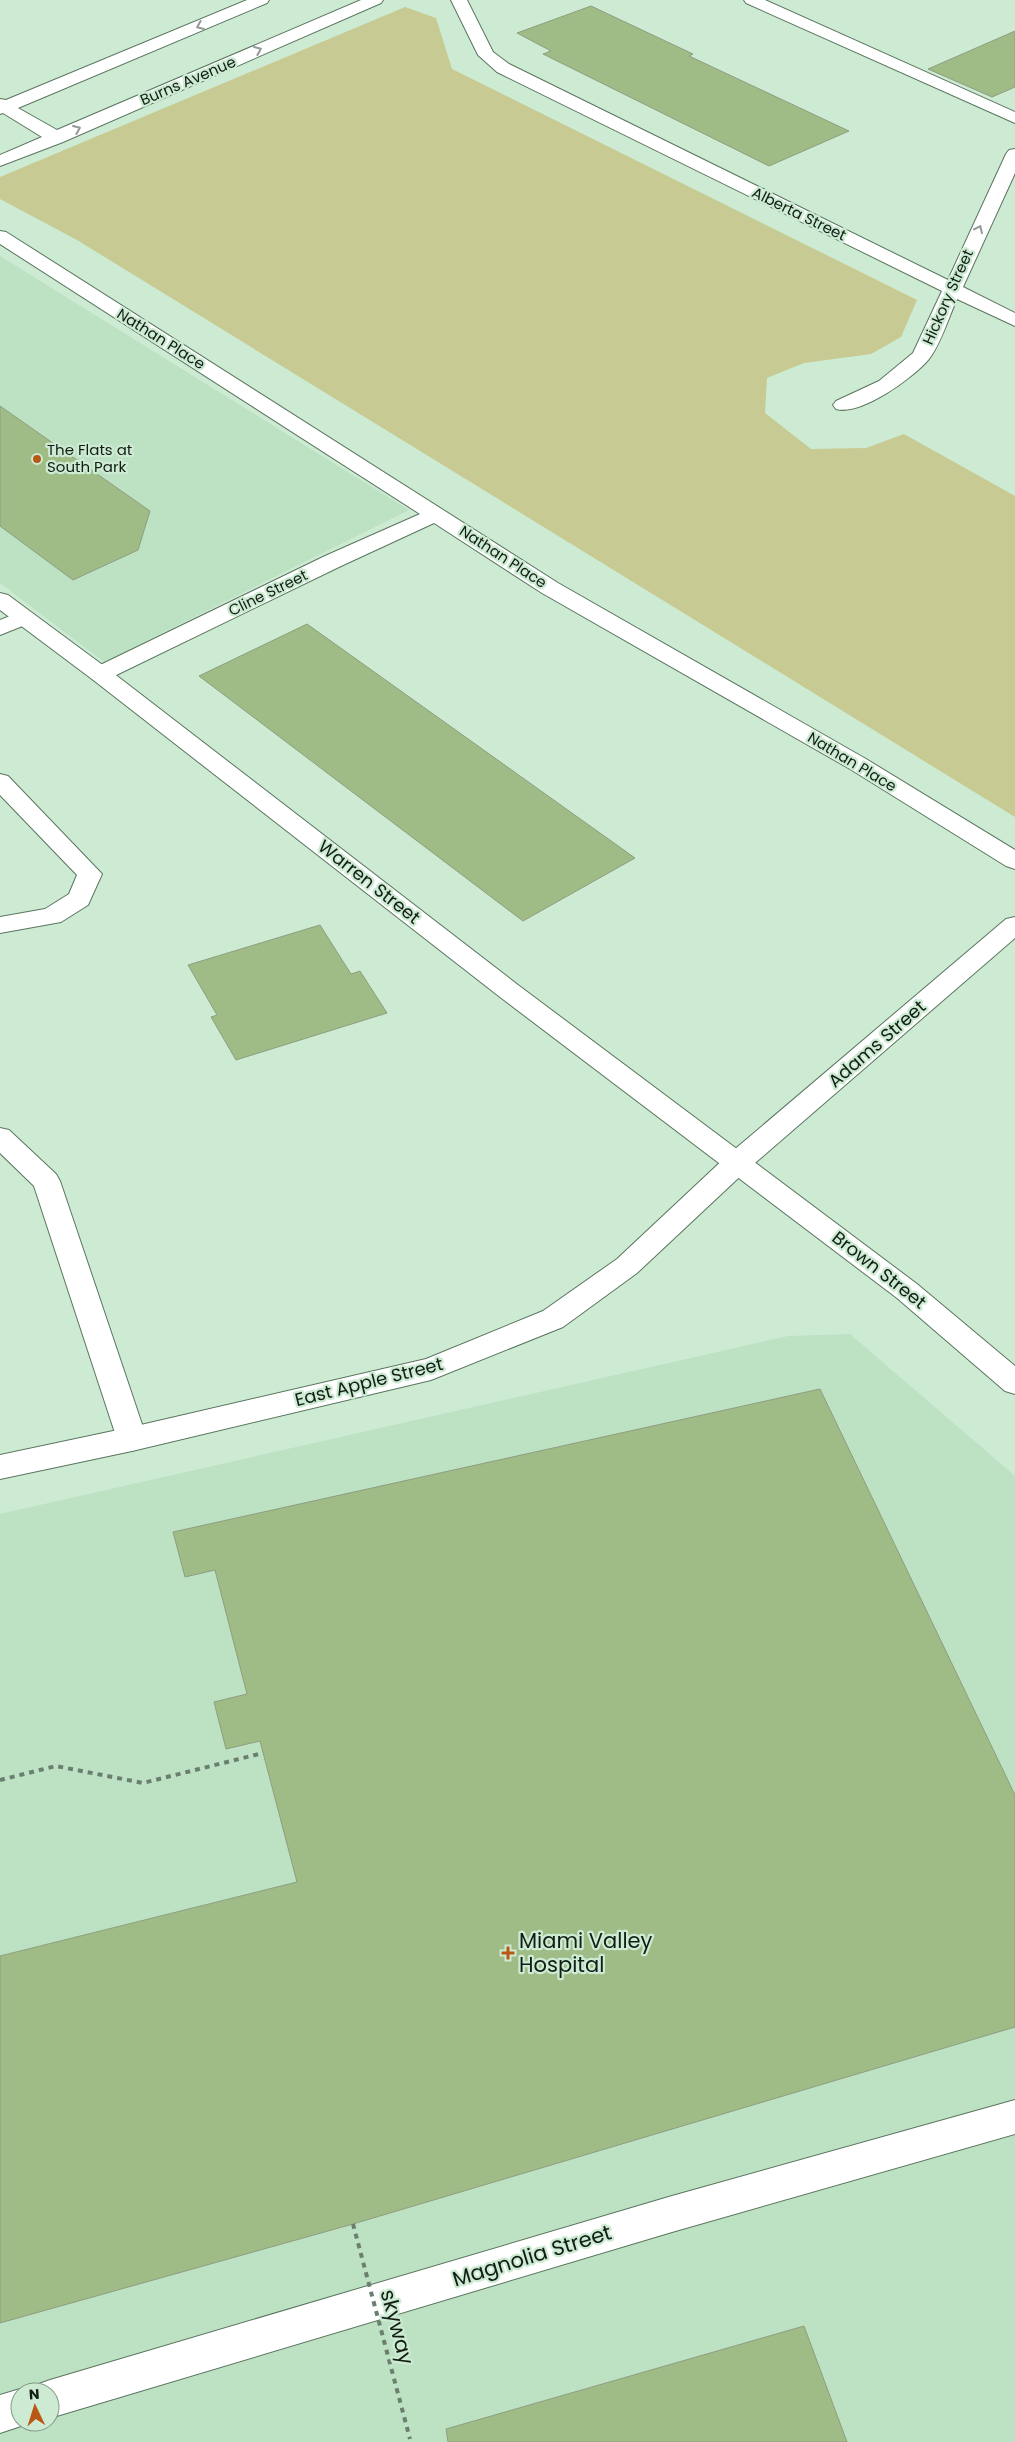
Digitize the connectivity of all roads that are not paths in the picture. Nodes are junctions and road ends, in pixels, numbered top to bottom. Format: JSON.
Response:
{"nodes":[{"id":1,"x":261,"y":0,"type":"edge"},
{"id":2,"x":375,"y":0,"type":"edge"},
{"id":3,"x":458,"y":0,"type":"edge"},
{"id":4,"x":752,"y":0,"type":"edge"},
{"id":5,"x":2,"y":107,"type":"edge"},
{"id":6,"x":1015,"y":118,"type":"edge"},
{"id":7,"x":57,"y":138,"type":"junction"},
{"id":8,"x":1015,"y":154,"type":"edge"},
{"id":9,"x":0,"y":161,"type":"edge"},
{"id":10,"x":0,"y":236,"type":"edge"},
{"id":11,"x":953,"y":290,"type":"junction"},
{"id":12,"x":1015,"y":320,"type":"edge"},
{"id":13,"x":843,"y":405,"type":"dead end"},
{"id":14,"x":436,"y":514,"type":"junction"},
{"id":15,"x":0,"y":600,"type":"edge"},
{"id":16,"x":22,"y":618,"type":"junction"},
{"id":17,"x":0,"y":628,"type":"edge"},
{"id":18,"x":100,"y":674,"type":"junction"},
{"id":19,"x":0,"y":781,"type":"edge"},
{"id":20,"x":1015,"y":861,"type":"edge"},
{"id":21,"x":0,"y":924,"type":"edge"},
{"id":22,"x":1015,"y":925,"type":"edge"},
{"id":23,"x":0,"y":1136,"type":"edge"},
{"id":24,"x":738,"y":1162,"type":"junction"},
{"id":25,"x":1015,"y":1383,"type":"edge"},
{"id":26,"x":132,"y":1439,"type":"junction"},
{"id":27,"x":0,"y":1467,"type":"edge"},
{"id":28,"x":1015,"y":2116,"type":"edge"},
{"id":29,"x":60,"y":2396,"type":"edge"}],
"edges":[{"from":1,"to":5,"type":"street","one_way":true},
{"from":7,"to":2,"type":"street","name":"Burns Avenue","one_way":true},
{"from":3,"to":11,"type":"street","name":"Alberta Street"},
{"from":4,"to":6,"type":"street"},
{"from":5,"to":7,"type":"street"},
{"from":7,"to":9,"type":"street","name":"Burns Avenue"},
{"from":11,"to":8,"type":"street","name":"Hickory Street","one_way":true},
{"from":10,"to":14,"type":"street","name":"Nathan Place"},
{"from":11,"to":12,"type":"street","name":"Alberta Street"},
{"from":11,"to":13,"type":"street","name":"Hickory Street"},
{"from":14,"to":18,"type":"street","name":"Cline Street"},
{"from":14,"to":20,"type":"street","name":"Nathan Place"},
{"from":15,"to":16,"type":"street","name":"Warren Street"},
{"from":16,"to":17,"type":"street"},
{"from":16,"to":18,"type":"street","name":"Warren Street"},
{"from":18,"to":24,"type":"street","name":"Warren Street"},
{"from":19,"to":21,"type":"street"},
{"from":22,"to":24,"type":"street","name":"Adams Street"},
{"from":23,"to":26,"type":"street"},
{"from":24,"to":25,"type":"street","name":"Brown Street"},
{"from":24,"to":26,"type":"street","name":"East Apple Street"},
{"from":26,"to":27,"type":"street","name":"East Apple Street"},
{"from":28,"to":29,"type":"street","name":"Magnolia Street"}]}
